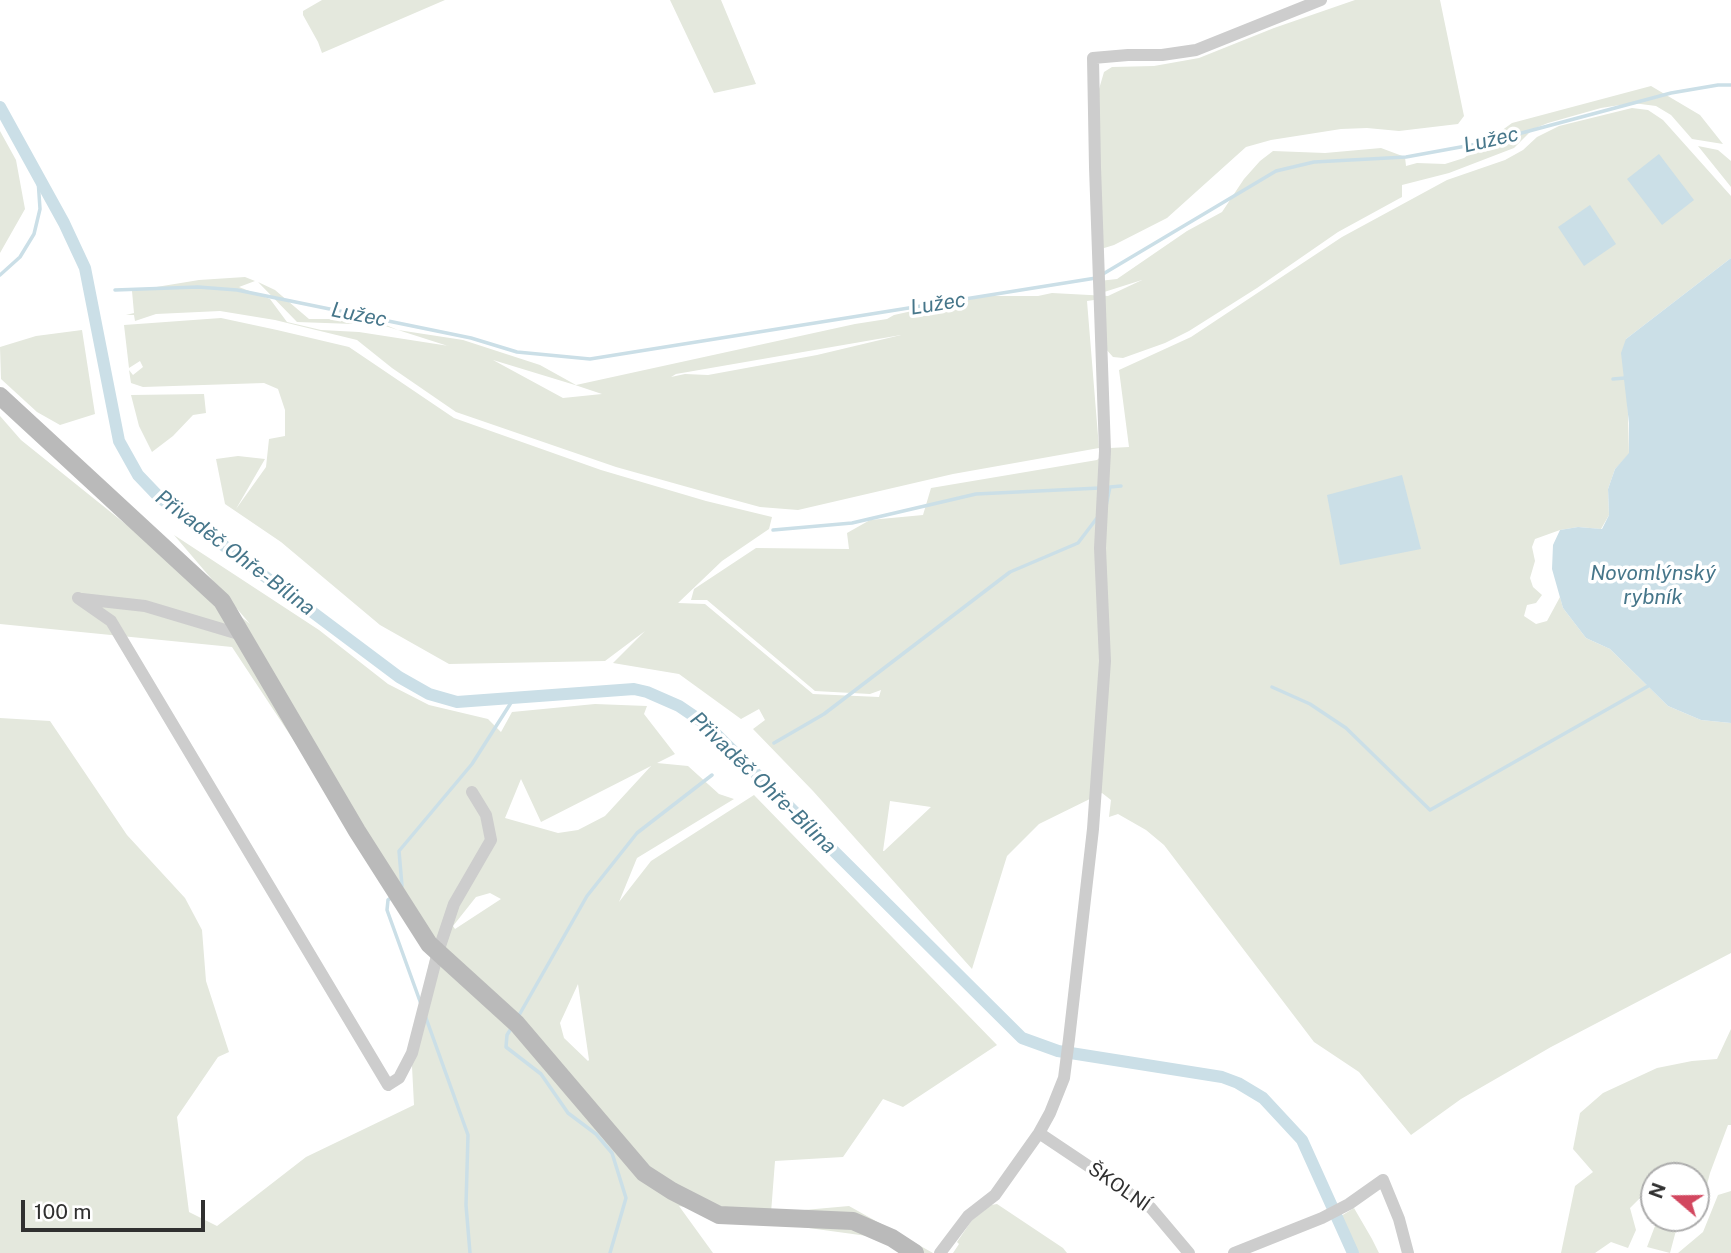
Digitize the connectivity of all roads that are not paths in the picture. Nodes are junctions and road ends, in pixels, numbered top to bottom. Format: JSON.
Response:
{"nodes":[{"id":1,"x":1321,"y":0,"type":"edge"},
{"id":2,"x":0,"y":396,"type":"edge"},
{"id":3,"x":242,"y":635,"type":"junction"},
{"id":4,"x":472,"y":792,"type":"dead end"},
{"id":5,"x":438,"y":952,"type":"junction"},
{"id":6,"x":1040,"y":1133,"type":"junction"},
{"id":7,"x":915,"y":1253,"type":"edge"},
{"id":8,"x":940,"y":1253,"type":"edge"},
{"id":9,"x":1189,"y":1253,"type":"edge"},
{"id":10,"x":1234,"y":1253,"type":"edge"},
{"id":11,"x":1408,"y":1253,"type":"edge"}],
"edges":[{"from":1,"to":6,"type":"street"},
{"from":2,"to":3,"type":"street"},
{"from":3,"to":5,"type":"street"},
{"from":3,"to":5,"type":"street"},
{"from":4,"to":5,"type":"street"},
{"from":5,"to":7,"type":"street"},
{"from":6,"to":8,"type":"street"},
{"from":6,"to":9,"type":"street","name":"ŠKOLNÍ"},
{"from":10,"to":11,"type":"street"}]}
